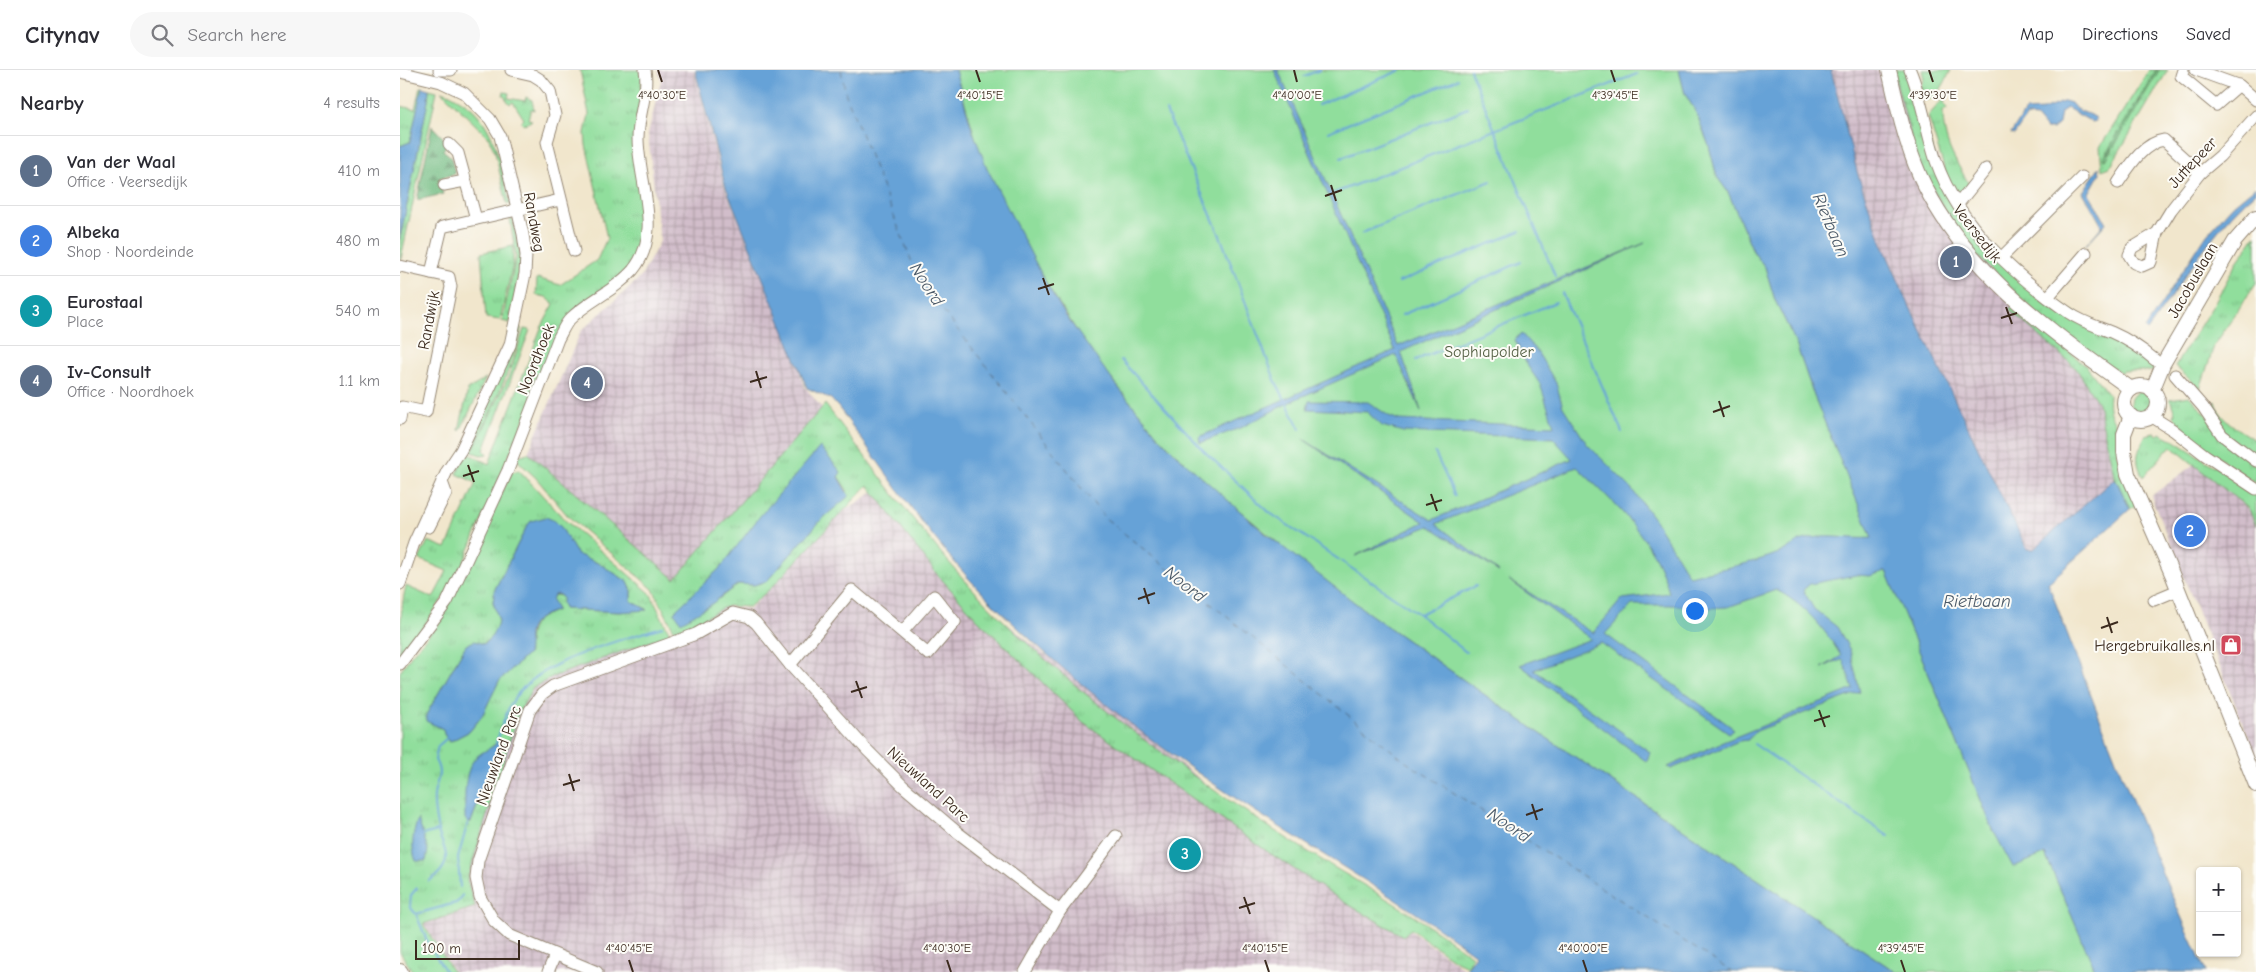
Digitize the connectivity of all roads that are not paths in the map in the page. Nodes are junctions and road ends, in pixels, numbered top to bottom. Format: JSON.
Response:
{"nodes":[{"id":1,"x":440,"y":70,"type":"edge"},
{"id":2,"x":451,"y":70,"type":"edge"},
{"id":3,"x":511,"y":70,"type":"edge"},
{"id":4,"x":645,"y":70,"type":"edge"},
{"id":5,"x":1889,"y":70,"type":"edge"},
{"id":6,"x":1910,"y":70,"type":"edge"},
{"id":7,"x":1919,"y":70,"type":"edge"},
{"id":8,"x":2183,"y":70,"type":"edge"},
{"id":9,"x":2196,"y":70,"type":"edge"},
{"id":10,"x":400,"y":72,"type":"edge"},
{"id":11,"x":2239,"y":85,"type":"junction"},
{"id":12,"x":1916,"y":86,"type":"junction"},
{"id":13,"x":2256,"y":100,"type":"edge"},
{"id":14,"x":2256,"y":116,"type":"edge"},
{"id":15,"x":449,"y":144,"type":"dead end"},
{"id":16,"x":1986,"y":168,"type":"dead end"},
{"id":17,"x":2200,"y":172,"type":"junction"},
{"id":18,"x":2082,"y":177,"type":"dead end"},
{"id":19,"x":465,"y":180,"type":"junction"},
{"id":20,"x":2118,"y":183,"type":"dead end"},
{"id":21,"x":444,"y":185,"type":"dead end"},
{"id":22,"x":560,"y":200,"type":"junction"},
{"id":23,"x":1958,"y":204,"type":"junction"},
{"id":24,"x":518,"y":210,"type":"junction"},
{"id":25,"x":2256,"y":217,"type":"edge"},
{"id":26,"x":476,"y":219,"type":"junction"},
{"id":27,"x":2157,"y":233,"type":"dead end"},
{"id":28,"x":574,"y":251,"type":"dead end"},
{"id":29,"x":2086,"y":254,"type":"dead end"},
{"id":30,"x":2001,"y":258,"type":"junction"},
{"id":31,"x":400,"y":266,"type":"edge"},
{"id":32,"x":431,"y":273,"type":"junction"},
{"id":33,"x":2048,"y":297,"type":"junction"},
{"id":34,"x":2159,"y":362,"type":"junction"},
{"id":35,"x":2175,"y":376,"type":"dead end"},
{"id":36,"x":2149,"y":389,"type":"junction"},
{"id":37,"x":2128,"y":392,"type":"junction"},
{"id":38,"x":2144,"y":416,"type":"junction"},
{"id":39,"x":400,"y":419,"type":"edge"},
{"id":40,"x":2256,"y":461,"type":"edge"},
{"id":41,"x":2256,"y":489,"type":"edge"},
{"id":42,"x":400,"y":584,"type":"edge"},
{"id":43,"x":2178,"y":590,"type":"junction"},
{"id":44,"x":2154,"y":600,"type":"dead end"},
{"id":45,"x":902,"y":632,"type":"junction"},
{"id":46,"x":400,"y":664,"type":"edge"},
{"id":47,"x":790,"y":665,"type":"junction"},
{"id":48,"x":2256,"y":785,"type":"edge"},
{"id":49,"x":1116,"y":836,"type":"dead end"},
{"id":50,"x":1060,"y":911,"type":"junction"},
{"id":51,"x":555,"y":955,"type":"junction"},
{"id":52,"x":548,"y":972,"type":"edge"},
{"id":53,"x":596,"y":972,"type":"edge"},
{"id":54,"x":1026,"y":972,"type":"edge"}],
"edges":[{"from":1,"to":2,"type":"street"},
{"from":3,"to":22,"type":"street"},
{"from":4,"to":46,"type":"street","name":"Noordhoek"},
{"from":5,"to":37,"type":"main road","name":"Veersedijk"},
{"from":6,"to":12,"type":"street"},
{"from":7,"to":12,"type":"street"},
{"from":8,"to":11,"type":"street"},
{"from":9,"to":11,"type":"street"},
{"from":10,"to":24,"type":"street","name":"Randweg"},
{"from":11,"to":13,"type":"street"},
{"from":12,"to":23,"type":"street"},
{"from":14,"to":17,"type":"street","name":"Juttepeer"},
{"from":15,"to":19,"type":"street"},
{"from":16,"to":23,"type":"street"},
{"from":17,"to":20,"type":"street"},
{"from":17,"to":27,"type":"street","name":"Juttepeer"},
{"from":18,"to":30,"type":"street"},
{"from":19,"to":21,"type":"street"},
{"from":19,"to":26,"type":"street"},
{"from":22,"to":24,"type":"street","name":"Randwijk"},
{"from":22,"to":28,"type":"street"},
{"from":23,"to":30,"type":"street"},
{"from":24,"to":26,"type":"street","name":"Randwijk"},
{"from":24,"to":42,"type":"street","name":"Randweg"},
{"from":25,"to":34,"type":"main road","name":"Jacobuslaan"},
{"from":26,"to":32,"type":"street","name":"Randwijk"},
{"from":29,"to":33,"type":"street"},
{"from":30,"to":33,"type":"street"},
{"from":31,"to":32,"type":"street","name":"Randwijk"},
{"from":32,"to":39,"type":"street","name":"Randwijk"},
{"from":33,"to":34,"type":"street"},
{"from":34,"to":36,"type":"main road","name":"Jacobuslaan"},
{"from":35,"to":40,"type":"street"},
{"from":36,"to":37,"type":"main road"},
{"from":36,"to":38,"type":"main road"},
{"from":37,"to":38,"type":"main road"},
{"from":38,"to":41,"type":"street"},
{"from":38,"to":43,"type":"main road"},
{"from":43,"to":44,"type":"street"},
{"from":43,"to":48,"type":"main road"},
{"from":45,"to":45,"type":"street"},
{"from":45,"to":47,"type":"street"},
{"from":47,"to":50,"type":"street","name":"Nieuwland Parc"},
{"from":47,"to":51,"type":"street","name":"Nieuwland Parc"},
{"from":49,"to":50,"type":"street"},
{"from":50,"to":54,"type":"street"},
{"from":51,"to":52,"type":"street"},
{"from":51,"to":53,"type":"street","name":"Nieuwland Parc"}]}
